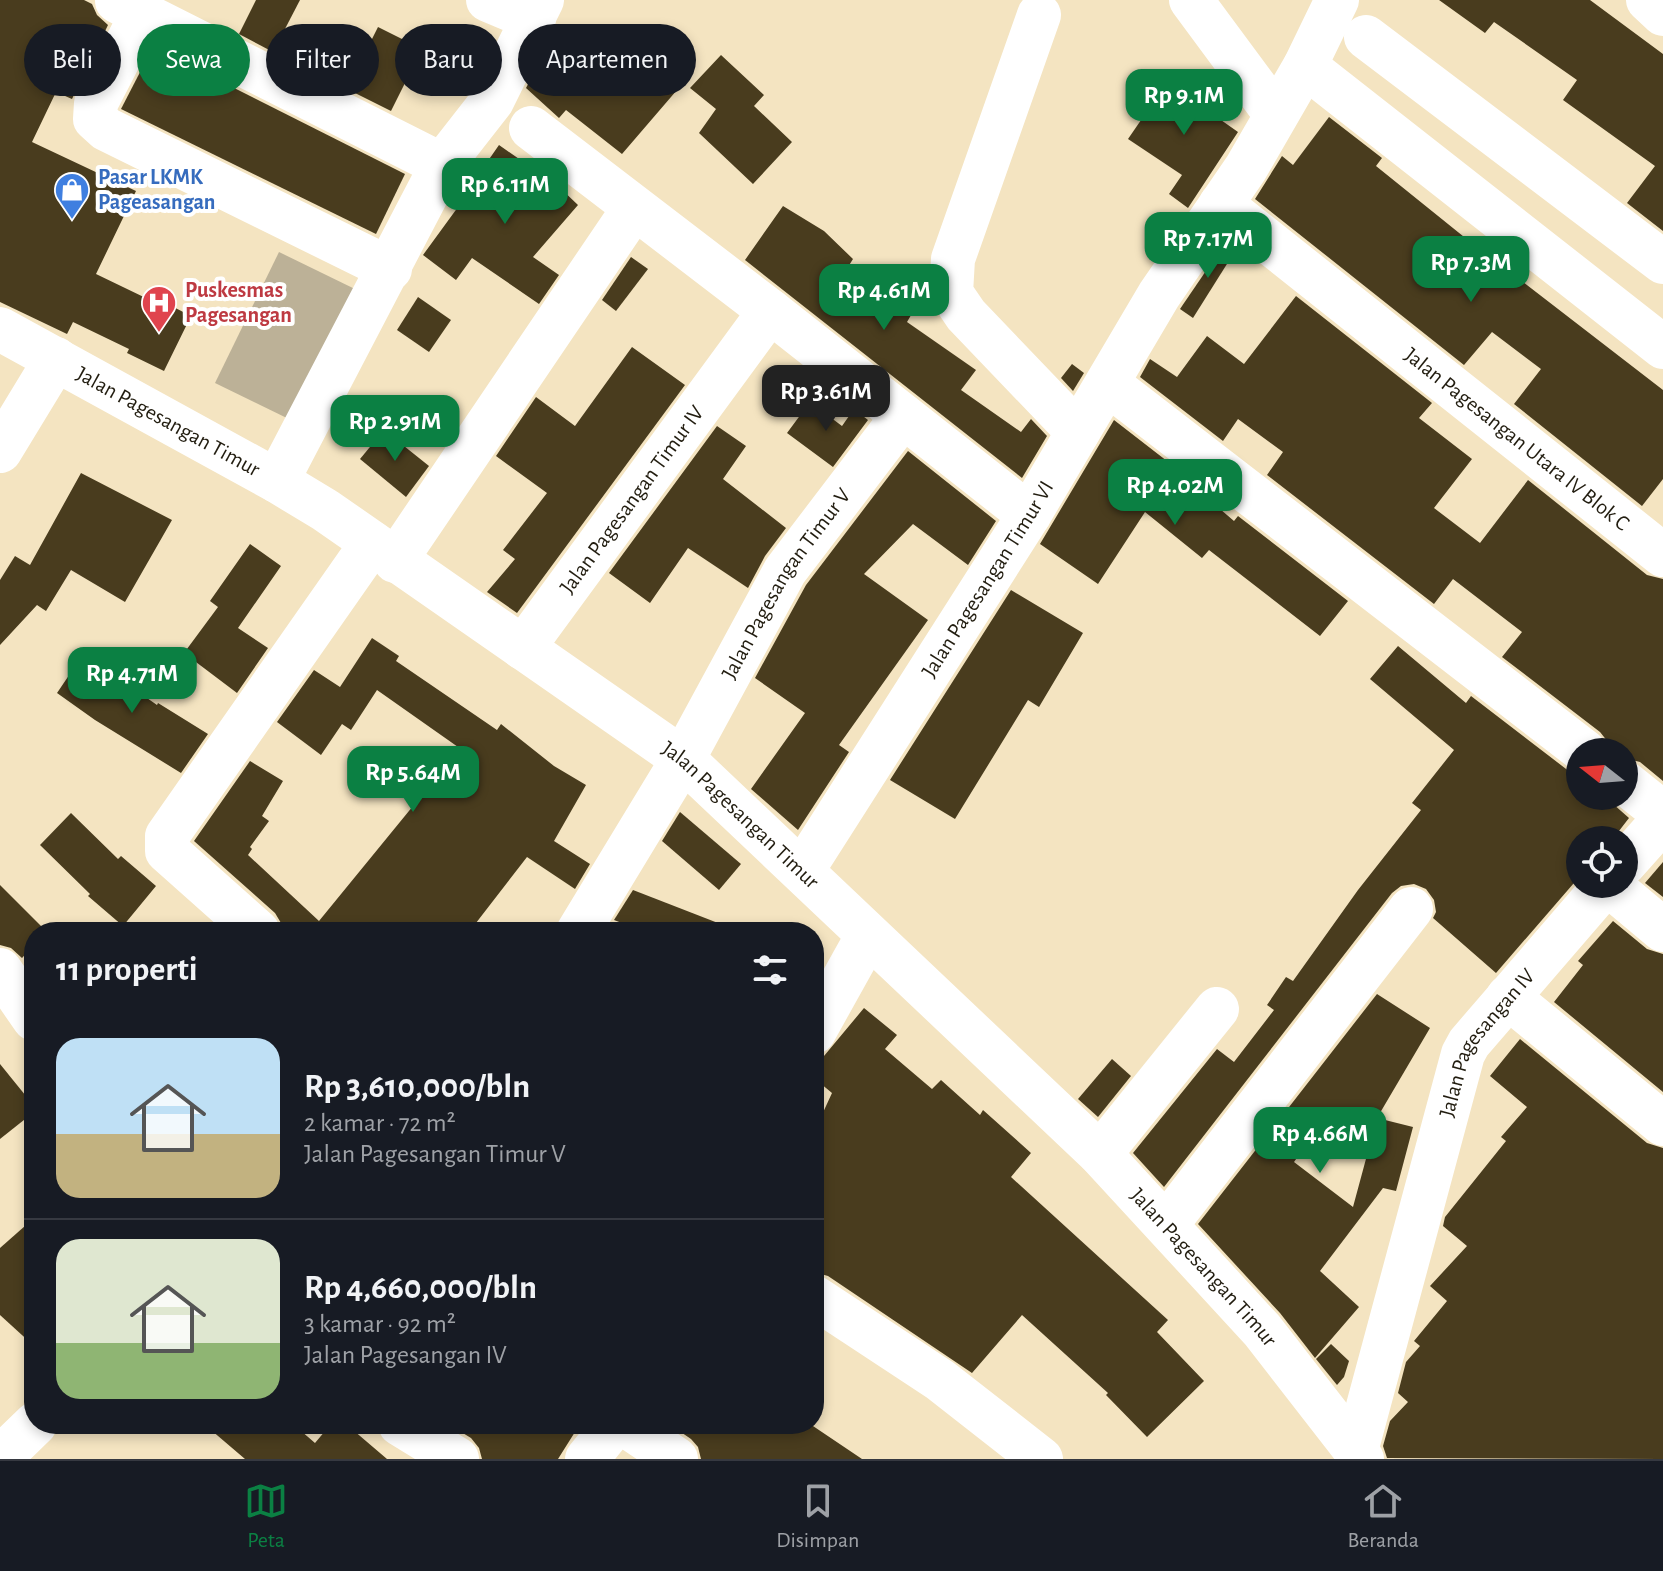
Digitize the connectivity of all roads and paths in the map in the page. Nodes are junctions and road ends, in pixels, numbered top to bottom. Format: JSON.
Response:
{"nodes":[{"id":1,"x":488,"y":0,"type":"edge"},
{"id":2,"x":1191,"y":0,"type":"edge"},
{"id":3,"x":1337,"y":0,"type":"edge"},
{"id":4,"x":1648,"y":0,"type":"edge"},
{"id":5,"x":128,"y":7,"type":"edge"},
{"id":6,"x":538,"y":10,"type":"edge"},
{"id":7,"x":1663,"y":14,"type":"edge"},
{"id":8,"x":1039,"y":15,"type":"dead end"},
{"id":9,"x":1366,"y":37,"type":"dead end"},
{"id":10,"x":1305,"y":66,"type":"junction"},
{"id":11,"x":1276,"y":115,"type":"junction"},
{"id":12,"x":531,"y":128,"type":"dead end"},
{"id":13,"x":442,"y":165,"type":"junction"},
{"id":14,"x":1221,"y":204,"type":"junction"},
{"id":15,"x":634,"y":208,"type":"junction"},
{"id":16,"x":1663,"y":262,"type":"edge"},
{"id":17,"x":390,"y":269,"type":"junction"},
{"id":18,"x":770,"y":311,"type":"junction"},
{"id":19,"x":0,"y":329,"type":"edge"},
{"id":20,"x":1663,"y":347,"type":"edge"},
{"id":21,"x":56,"y":359,"type":"junction"},
{"id":22,"x":1108,"y":384,"type":"junction"},
{"id":23,"x":903,"y":416,"type":"junction"},
{"id":24,"x":1078,"y":432,"type":"junction"},
{"id":25,"x":0,"y":451,"type":"edge"},
{"id":26,"x":277,"y":481,"type":"junction"},
{"id":27,"x":1029,"y":515,"type":"junction"},
{"id":28,"x":384,"y":552,"type":"junction"},
{"id":29,"x":1663,"y":555,"type":"edge"},
{"id":30,"x":523,"y":648,"type":"junction"},
{"id":31,"x":1567,"y":738,"type":"edge"},
{"id":32,"x":683,"y":759,"type":"junction"},
{"id":33,"x":1638,"y":793,"type":"edge"},
{"id":34,"x":1663,"y":813,"type":"edge"},
{"id":35,"x":1663,"y":820,"type":"edge"},
{"id":36,"x":1638,"y":848,"type":"edge"},
{"id":37,"x":802,"y":871,"type":"junction"},
{"id":38,"x":1595,"y":898,"type":"edge"},
{"id":39,"x":1624,"y":898,"type":"edge"},
{"id":40,"x":1411,"y":909,"type":"dead end"},
{"id":41,"x":247,"y":922,"type":"edge"},
{"id":42,"x":584,"y":922,"type":"edge"},
{"id":43,"x":1663,"y":930,"type":"edge"},
{"id":44,"x":868,"y":935,"type":"junction"},
{"id":45,"x":0,"y":970,"type":"edge"},
{"id":46,"x":1508,"y":997,"type":"junction"},
{"id":47,"x":24,"y":1005,"type":"edge"},
{"id":48,"x":1217,"y":1009,"type":"dead end"},
{"id":49,"x":824,"y":1014,"type":"edge"},
{"id":50,"x":1663,"y":1124,"type":"edge"},
{"id":51,"x":1100,"y":1154,"type":"junction"},
{"id":52,"x":1166,"y":1225,"type":"junction"},
{"id":53,"x":824,"y":1304,"type":"edge"},
{"id":54,"x":25,"y":1434,"type":"edge"},
{"id":55,"x":416,"y":1434,"type":"edge"},
{"id":56,"x":607,"y":1434,"type":"edge"},
{"id":57,"x":639,"y":1434,"type":"edge"},
{"id":58,"x":1359,"y":1455,"type":"edge"},
{"id":59,"x":0,"y":1458,"type":"edge"},
{"id":60,"x":457,"y":1459,"type":"edge"},
{"id":61,"x":587,"y":1459,"type":"edge"},
{"id":62,"x":676,"y":1459,"type":"edge"},
{"id":63,"x":1041,"y":1459,"type":"edge"}],
"edges":[{"from":1,"to":6,"type":"street"},
{"from":2,"to":11,"type":"street"},
{"from":3,"to":10,"type":"street","name":"Jalan Pagesangan Timur VI"},
{"from":4,"to":7,"type":"street"},
{"from":5,"to":13,"type":"street"},
{"from":5,"to":17,"type":"street"},
{"from":6,"to":13,"type":"street"},
{"from":8,"to":24,"type":"street"},
{"from":9,"to":16,"type":"street"},
{"from":10,"to":11,"type":"street","name":"Jalan Pagesangan Timur VI"},
{"from":10,"to":20,"type":"street"},
{"from":11,"to":14,"type":"street","name":"Jalan Pagesangan Timur VI"},
{"from":12,"to":15,"type":"street"},
{"from":13,"to":17,"type":"street"},
{"from":14,"to":22,"type":"street","name":"Jalan Pagesangan Timur VI"},
{"from":14,"to":29,"type":"street","name":"Jalan Pagesangan Utara IV Blok C"},
{"from":15,"to":18,"type":"street"},
{"from":15,"to":28,"type":"street"},
{"from":17,"to":26,"type":"street"},
{"from":18,"to":23,"type":"street"},
{"from":18,"to":30,"type":"street","name":"Jalan Pagesangan Timur IV"},
{"from":19,"to":21,"type":"street","name":"Jalan Pagesangan Timur"},
{"from":21,"to":25,"type":"street"},
{"from":21,"to":26,"type":"street","name":"Jalan Pagesangan Timur"},
{"from":22,"to":24,"type":"street","name":"Jalan Pagesangan Timur VI"},
{"from":22,"to":31,"type":"street"},
{"from":23,"to":27,"type":"street"},
{"from":23,"to":32,"type":"street","name":"Jalan Pagesangan Timur V"},
{"from":24,"to":27,"type":"street","name":"Jalan Pagesangan Timur VI"},
{"from":26,"to":28,"type":"street","name":"Jalan Pagesangan Timur"},
{"from":27,"to":37,"type":"street","name":"Jalan Pagesangan Timur VI"},
{"from":28,"to":30,"type":"street","name":"Jalan Pagesangan Timur"},
{"from":28,"to":41,"type":"street"},
{"from":30,"to":32,"type":"street","name":"Jalan Pagesangan Timur"},
{"from":32,"to":37,"type":"street","name":"Jalan Pagesangan Timur"},
{"from":32,"to":42,"type":"street","name":"Jalan Pagesangan Timur V"},
{"from":33,"to":34,"type":"street"},
{"from":35,"to":36,"type":"street"},
{"from":37,"to":44,"type":"street","name":"Jalan Pagesangan Timur"},
{"from":38,"to":46,"type":"street","name":"Jalan Pagesangan IV"},
{"from":39,"to":43,"type":"street"},
{"from":40,"to":52,"type":"street"},
{"from":44,"to":49,"type":"street"},
{"from":44,"to":51,"type":"street","name":"Jalan Pagesangan Timur"},
{"from":45,"to":47,"type":"street"},
{"from":46,"to":50,"type":"street"},
{"from":46,"to":58,"type":"street","name":"Jalan Pagesangan IV"},
{"from":48,"to":51,"type":"street"},
{"from":51,"to":52,"type":"street","name":"Jalan Pagesangan Timur"},
{"from":52,"to":58,"type":"street","name":"Jalan Pagesangan Timur"},
{"from":53,"to":63,"type":"street"},
{"from":54,"to":59,"type":"street"},
{"from":55,"to":60,"type":"street"},
{"from":56,"to":61,"type":"street"},
{"from":57,"to":62,"type":"street"}]}
